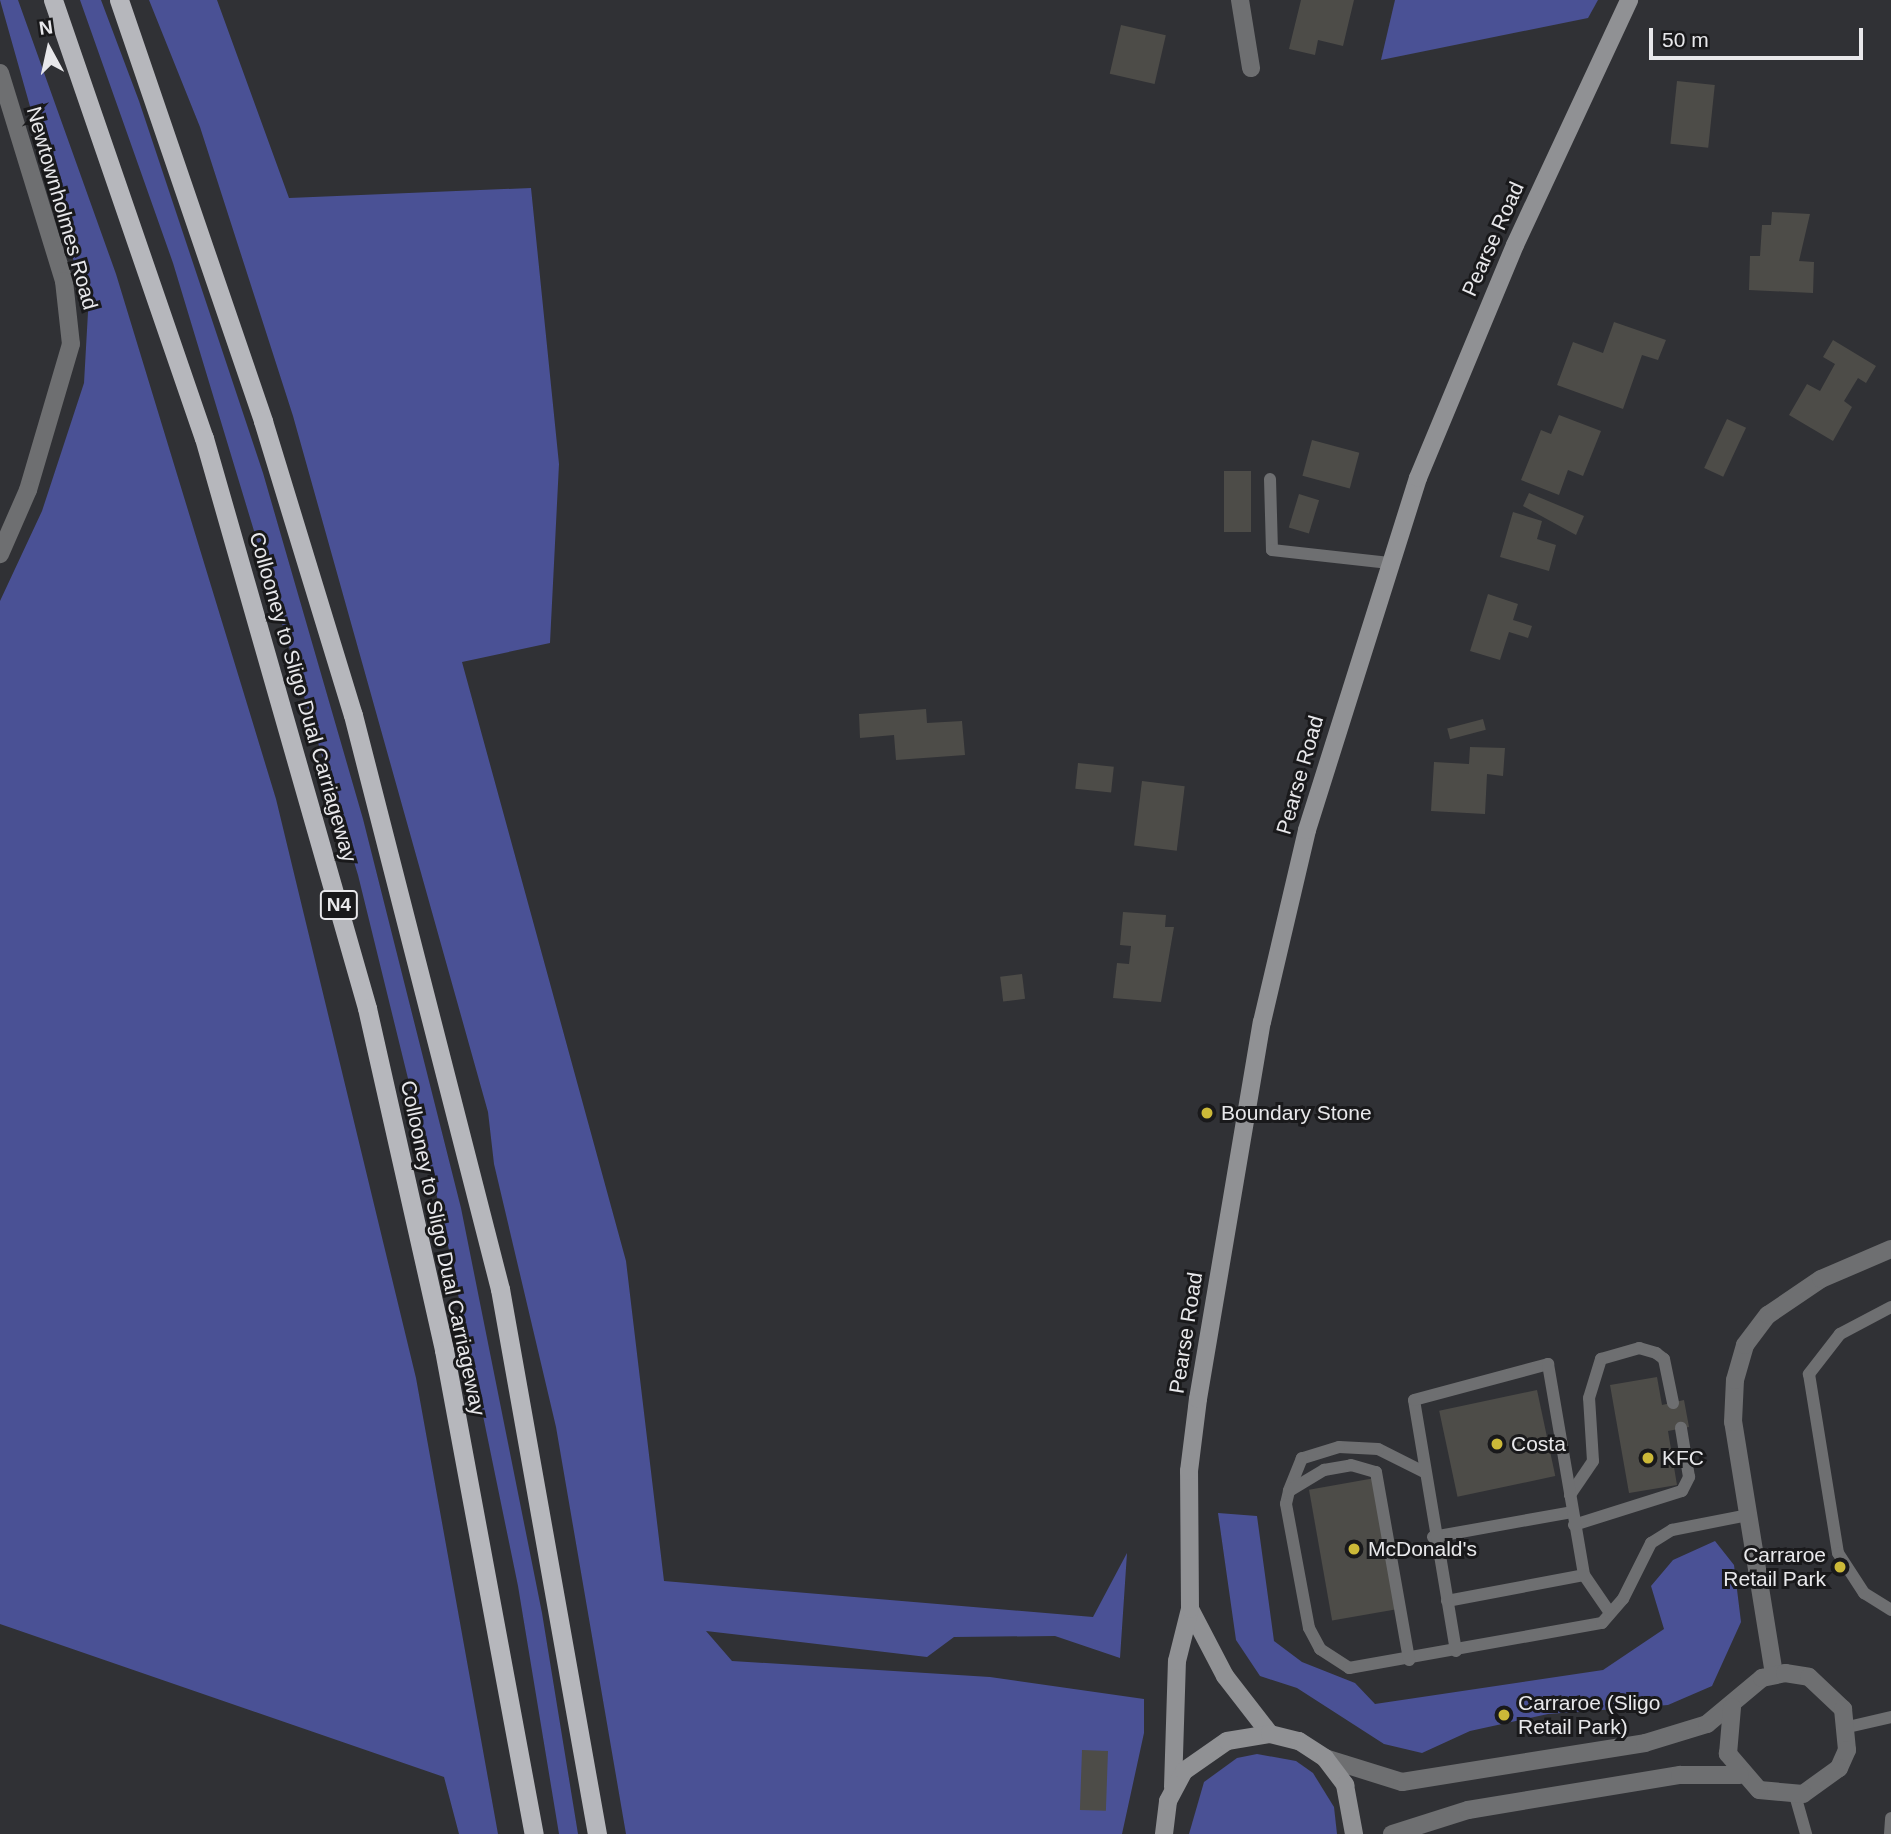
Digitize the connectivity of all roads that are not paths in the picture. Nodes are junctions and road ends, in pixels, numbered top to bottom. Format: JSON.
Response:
{"nodes":[{"id":1,"x":53,"y":0,"type":"edge"},
{"id":2,"x":119,"y":0,"type":"edge"},
{"id":3,"x":1240,"y":0,"type":"edge"},
{"id":4,"x":1629,"y":0,"type":"edge"},
{"id":5,"x":1251,"y":68,"type":"dead end"},
{"id":6,"x":0,"y":73,"type":"edge"},
{"id":7,"x":1270,"y":479,"type":"dead end"},
{"id":8,"x":0,"y":555,"type":"edge"},
{"id":9,"x":1389,"y":563,"type":"junction"},
{"id":10,"x":1891,"y":1249,"type":"edge"},
{"id":11,"x":1891,"y":1307,"type":"edge"},
{"id":12,"x":1673,"y":1402,"type":"dead end"},
{"id":13,"x":1681,"y":1428,"type":"dead end"},
{"id":14,"x":1424,"y":1472,"type":"junction"},
{"id":15,"x":1289,"y":1491,"type":"junction"},
{"id":16,"x":1570,"y":1495,"type":"junction"},
{"id":17,"x":1748,"y":1515,"type":"junction"},
{"id":18,"x":1573,"y":1519,"type":"junction"},
{"id":19,"x":1433,"y":1537,"type":"junction"},
{"id":20,"x":1584,"y":1575,"type":"junction"},
{"id":21,"x":1447,"y":1601,"type":"junction"},
{"id":22,"x":1189,"y":1609,"type":"junction"},
{"id":23,"x":1891,"y":1610,"type":"edge"},
{"id":24,"x":1610,"y":1613,"type":"junction"},
{"id":25,"x":1456,"y":1651,"type":"junction"},
{"id":26,"x":1409,"y":1660,"type":"junction"},
{"id":27,"x":1774,"y":1674,"type":"junction"},
{"id":28,"x":1732,"y":1707,"type":"junction"},
{"id":29,"x":1891,"y":1717,"type":"edge"},
{"id":30,"x":1848,"y":1727,"type":"junction"},
{"id":31,"x":1269,"y":1734,"type":"junction"},
{"id":32,"x":1325,"y":1758,"type":"junction"},
{"id":33,"x":1740,"y":1775,"type":"junction"},
{"id":34,"x":1173,"y":1787,"type":"junction"},
{"id":35,"x":1795,"y":1795,"type":"junction"},
{"id":36,"x":1891,"y":1818,"type":"edge"},
{"id":37,"x":534,"y":1834,"type":"edge"},
{"id":38,"x":597,"y":1834,"type":"edge"},
{"id":39,"x":1164,"y":1834,"type":"edge"},
{"id":40,"x":1354,"y":1834,"type":"edge"},
{"id":41,"x":1392,"y":1834,"type":"edge"},
{"id":42,"x":1806,"y":1834,"type":"edge"},
{"id":43,"x":1890,"y":1834,"type":"edge"}],
"edges":[{"from":1,"to":37,"type":"highway","name":"Collooney to Sligo Dual Carriageway","number":"N4"},
{"from":2,"to":38,"type":"highway","name":"Collooney to Sligo Dual Carriageway"},
{"from":3,"to":5,"type":"street"},
{"from":4,"to":9,"type":"main road","name":"Pearse Road"},
{"from":6,"to":8,"type":"street","name":"Newtownholmes Road"},
{"from":7,"to":9,"type":"lane"},
{"from":9,"to":22,"type":"main road","name":"Pearse Road"},
{"from":10,"to":17,"type":"street"},
{"from":11,"to":23,"type":"lane"},
{"from":12,"to":16,"type":"lane"},
{"from":13,"to":18,"type":"lane"},
{"from":14,"to":15,"type":"lane"},
{"from":14,"to":16,"type":"lane"},
{"from":14,"to":19,"type":"lane"},
{"from":15,"to":26,"type":"lane"},
{"from":15,"to":26,"type":"lane"},
{"from":16,"to":18,"type":"lane"},
{"from":17,"to":24,"type":"lane"},
{"from":17,"to":27,"type":"street"},
{"from":18,"to":19,"type":"lane"},
{"from":18,"to":20,"type":"lane"},
{"from":19,"to":21,"type":"lane"},
{"from":20,"to":21,"type":"lane"},
{"from":20,"to":24,"type":"lane"},
{"from":21,"to":25,"type":"lane"},
{"from":22,"to":31,"type":"main road","name":"Pearse Road"},
{"from":22,"to":34,"type":"main road","name":"Pearse Road"},
{"from":24,"to":25,"type":"lane"},
{"from":25,"to":26,"type":"lane"},
{"from":27,"to":28,"type":"street"},
{"from":27,"to":30,"type":"street"},
{"from":28,"to":32,"type":"street"},
{"from":28,"to":33,"type":"street"},
{"from":29,"to":30,"type":"lane"},
{"from":30,"to":35,"type":"street"},
{"from":31,"to":32,"type":"main road"},
{"from":31,"to":34,"type":"main road"},
{"from":32,"to":40,"type":"main road"},
{"from":33,"to":35,"type":"street"},
{"from":33,"to":41,"type":"street"},
{"from":34,"to":39,"type":"main road","name":"Pearse Road"},
{"from":35,"to":42,"type":"lane"},
{"from":36,"to":43,"type":"lane"}]}
